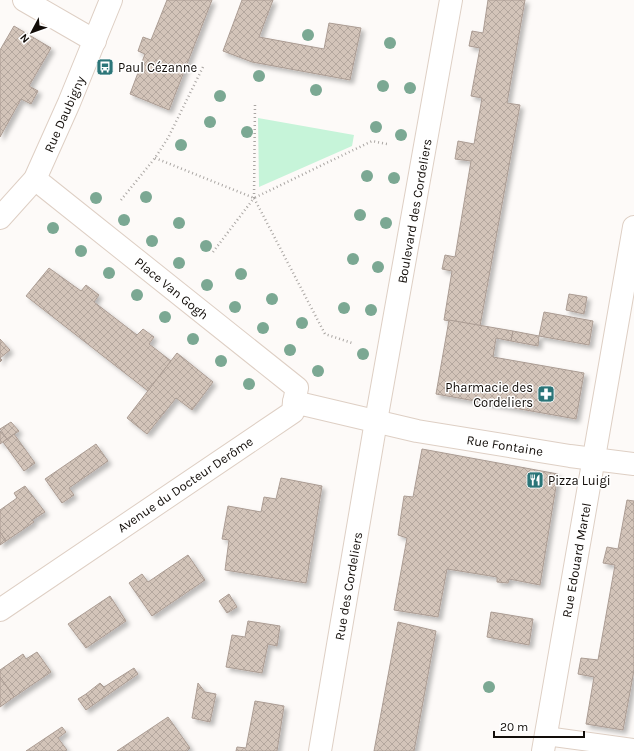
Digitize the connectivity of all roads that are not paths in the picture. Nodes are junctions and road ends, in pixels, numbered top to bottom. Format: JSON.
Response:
{"nodes":[{"id":1,"x":24,"y":0,"type":"edge"},
{"id":2,"x":111,"y":0,"type":"edge"},
{"id":3,"x":451,"y":0,"type":"edge"},
{"id":4,"x":95,"y":41,"type":"junction"},
{"id":5,"x":35,"y":179,"type":"junction"},
{"id":6,"x":0,"y":218,"type":"edge"},
{"id":7,"x":634,"y":227,"type":"edge"},
{"id":8,"x":294,"y":402,"type":"junction"},
{"id":9,"x":376,"y":421,"type":"junction"},
{"id":10,"x":594,"y":459,"type":"junction"},
{"id":11,"x":634,"y":464,"type":"edge"},
{"id":12,"x":0,"y":610,"type":"edge"},
{"id":13,"x":544,"y":744,"type":"edge"},
{"id":14,"x":634,"y":748,"type":"edge"},
{"id":15,"x":320,"y":751,"type":"edge"}],
"edges":[{"from":1,"to":4,"type":"street"},
{"from":2,"to":4,"type":"street","name":"Rue Daubigny"},
{"from":3,"to":9,"type":"street","name":"Boulevard des Cordeliers"},
{"from":4,"to":5,"type":"street","name":"Rue Daubigny"},
{"from":5,"to":6,"type":"street","name":"Rue Daubigny"},
{"from":5,"to":8,"type":"street","name":"Place Van Gogh"},
{"from":7,"to":10,"type":"street","name":"Rue Edouard Martel"},
{"from":8,"to":9,"type":"street"},
{"from":8,"to":12,"type":"street","name":"Avenue du Docteur Derôme"},
{"from":9,"to":10,"type":"street","name":"Rue Fontaine"},
{"from":9,"to":15,"type":"street","name":"Rue des Cordeliers"},
{"from":10,"to":11,"type":"street","name":"Rue Fontaine"},
{"from":10,"to":13,"type":"street","name":"Rue Edouard Martel"},
{"from":13,"to":14,"type":"lane"}]}
